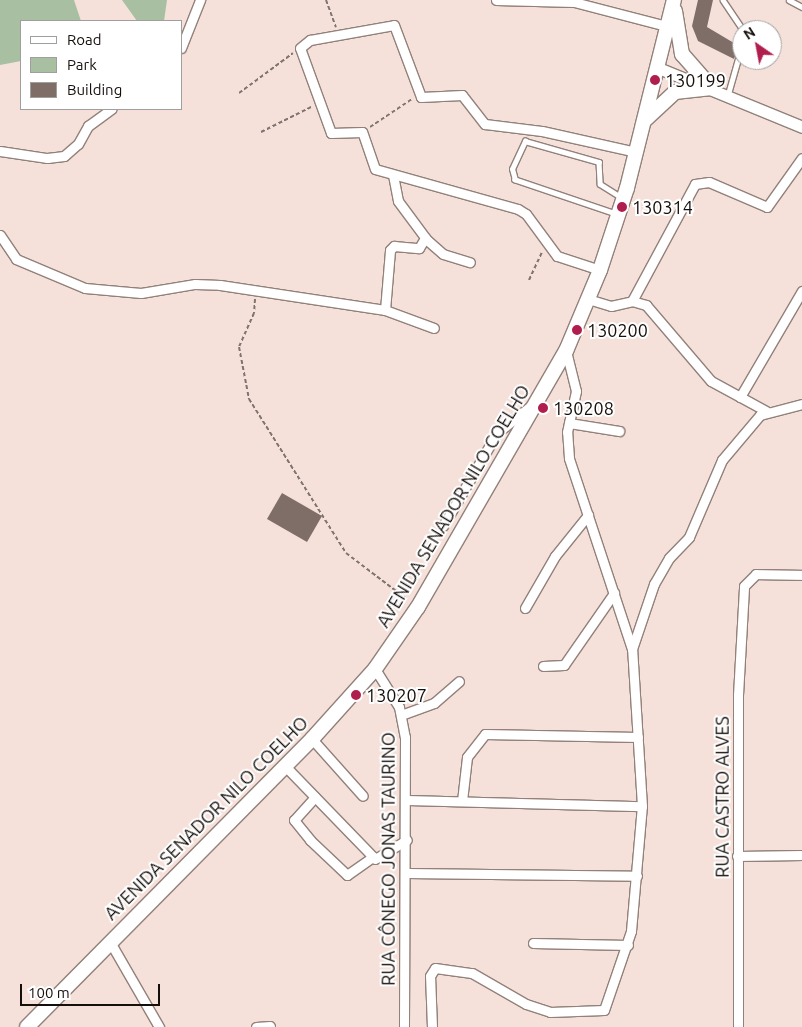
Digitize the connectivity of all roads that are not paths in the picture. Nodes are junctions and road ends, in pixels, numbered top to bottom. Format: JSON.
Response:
{"nodes":[{"id":1,"x":200,"y":0,"type":"edge"},
{"id":2,"x":496,"y":0,"type":"edge"},
{"id":3,"x":675,"y":0,"type":"edge"},
{"id":4,"x":723,"y":0,"type":"edge"},
{"id":5,"x":790,"y":0,"type":"edge"},
{"id":6,"x":802,"y":7,"type":"edge"},
{"id":7,"x":737,"y":20,"type":"edge"},
{"id":8,"x":666,"y":26,"type":"junction"},
{"id":9,"x":182,"y":45,"type":"edge"},
{"id":10,"x":656,"y":67,"type":"junction"},
{"id":11,"x":735,"y":70,"type":"edge"},
{"id":12,"x":712,"y":88,"type":"junction"},
{"id":13,"x":728,"y":95,"type":"junction"},
{"id":14,"x":110,"y":110,"type":"edge"},
{"id":15,"x":643,"y":122,"type":"junction"},
{"id":16,"x":802,"y":128,"type":"edge"},
{"id":17,"x":0,"y":151,"type":"edge"},
{"id":18,"x":636,"y":152,"type":"junction"},
{"id":19,"x":802,"y":158,"type":"edge"},
{"id":20,"x":393,"y":176,"type":"junction"},
{"id":21,"x":624,"y":199,"type":"junction"},
{"id":22,"x":619,"y":216,"type":"junction"},
{"id":23,"x":0,"y":235,"type":"edge"},
{"id":24,"x":425,"y":238,"type":"junction"},
{"id":25,"x":470,"y":262,"type":"dead end"},
{"id":26,"x":600,"y":270,"type":"junction"},
{"id":27,"x":802,"y":291,"type":"edge"},
{"id":28,"x":588,"y":299,"type":"junction"},
{"id":29,"x":632,"y":301,"type":"junction"},
{"id":30,"x":385,"y":310,"type":"junction"},
{"id":31,"x":434,"y":328,"type":"dead end"},
{"id":32,"x":566,"y":351,"type":"junction"},
{"id":33,"x":740,"y":397,"type":"junction"},
{"id":34,"x":540,"y":398,"type":"junction"},
{"id":35,"x":802,"y":404,"type":"edge"},
{"id":36,"x":766,"y":411,"type":"junction"},
{"id":37,"x":569,"y":423,"type":"junction"},
{"id":38,"x":619,"y":431,"type":"dead end"},
{"id":39,"x":588,"y":515,"type":"junction"},
{"id":40,"x":443,"y":526,"type":"dead end"},
{"id":41,"x":802,"y":575,"type":"edge"},
{"id":42,"x":614,"y":593,"type":"junction"},
{"id":43,"x":525,"y":608,"type":"dead end"},
{"id":44,"x":632,"y":649,"type":"junction"},
{"id":45,"x":543,"y":666,"type":"dead end"},
{"id":46,"x":374,"y":668,"type":"junction"},
{"id":47,"x":459,"y":681,"type":"dead end"},
{"id":48,"x":401,"y":715,"type":"junction"},
{"id":49,"x":638,"y":737,"type":"junction"},
{"id":50,"x":312,"y":739,"type":"junction"},
{"id":51,"x":285,"y":766,"type":"junction"},
{"id":52,"x":363,"y":796,"type":"dead end"},
{"id":53,"x":314,"y":797,"type":"junction"},
{"id":54,"x":407,"y":800,"type":"junction"},
{"id":55,"x":462,"y":801,"type":"junction"},
{"id":56,"x":642,"y":806,"type":"junction"},
{"id":57,"x":407,"y":840,"type":"junction"},
{"id":58,"x":802,"y":855,"type":"edge"},
{"id":59,"x":737,"y":856,"type":"junction"},
{"id":60,"x":373,"y":857,"type":"junction"},
{"id":61,"x":407,"y":873,"type":"junction"},
{"id":62,"x":638,"y":876,"type":"junction"},
{"id":63,"x":110,"y":942,"type":"junction"},
{"id":64,"x":533,"y":943,"type":"dead end"},
{"id":65,"x":628,"y":945,"type":"junction"},
{"id":66,"x":270,"y":1026,"type":"dead end"},
{"id":67,"x":27,"y":1027,"type":"edge"},
{"id":68,"x":159,"y":1027,"type":"edge"},
{"id":69,"x":256,"y":1027,"type":"edge"},
{"id":70,"x":404,"y":1027,"type":"edge"},
{"id":71,"x":432,"y":1027,"type":"edge"},
{"id":72,"x":738,"y":1027,"type":"edge"}],
"edges":[{"from":1,"to":9,"type":"street"},
{"from":2,"to":8,"type":"street"},
{"from":3,"to":8,"type":"main road","name":"AVENIDA SENADOR NILO COELHO"},
{"from":3,"to":12,"type":"main road"},
{"from":4,"to":7,"type":"lane"},
{"from":5,"to":6,"type":"lane"},
{"from":8,"to":10,"type":"main road","name":"AVENIDA SENADOR NILO COELHO"},
{"from":10,"to":12,"type":"street"},
{"from":10,"to":15,"type":"main road","name":"AVENIDA SENADOR NILO COELHO"},
{"from":11,"to":13,"type":"lane"},
{"from":12,"to":13,"type":"street"},
{"from":12,"to":15,"type":"main road"},
{"from":13,"to":16,"type":"street"},
{"from":14,"to":17,"type":"street"},
{"from":15,"to":18,"type":"main road","name":"AVENIDA SENADOR NILO COELHO"},
{"from":18,"to":20,"type":"street"},
{"from":18,"to":21,"type":"main road","name":"AVENIDA SENADOR NILO COELHO"},
{"from":19,"to":29,"type":"street"},
{"from":20,"to":24,"type":"street"},
{"from":20,"to":26,"type":"street"},
{"from":21,"to":22,"type":"main road","name":"AVENIDA SENADOR NILO COELHO"},
{"from":21,"to":22,"type":"lane"},
{"from":22,"to":26,"type":"main road","name":"AVENIDA SENADOR NILO COELHO"},
{"from":23,"to":30,"type":"street"},
{"from":24,"to":25,"type":"street"},
{"from":24,"to":30,"type":"street"},
{"from":26,"to":28,"type":"main road","name":"AVENIDA SENADOR NILO COELHO"},
{"from":27,"to":33,"type":"street"},
{"from":28,"to":29,"type":"street"},
{"from":28,"to":32,"type":"main road","name":"AVENIDA SENADOR NILO COELHO"},
{"from":29,"to":33,"type":"street"},
{"from":30,"to":31,"type":"street"},
{"from":32,"to":34,"type":"main road","name":"AVENIDA SENADOR NILO COELHO"},
{"from":32,"to":37,"type":"street"},
{"from":33,"to":36,"type":"street"},
{"from":34,"to":40,"type":"street"},
{"from":34,"to":46,"type":"main road","name":"AVENIDA SENADOR NILO COELHO"},
{"from":35,"to":36,"type":"street"},
{"from":36,"to":44,"type":"street"},
{"from":37,"to":38,"type":"street"},
{"from":37,"to":39,"type":"street"},
{"from":39,"to":42,"type":"street"},
{"from":39,"to":43,"type":"street"},
{"from":41,"to":59,"type":"street","name":"RUA CASTRO ALVES"},
{"from":42,"to":44,"type":"street"},
{"from":42,"to":45,"type":"street"},
{"from":44,"to":49,"type":"street"},
{"from":46,"to":48,"type":"street","name":"RUA CÔNEGO JONAS TAURINO"},
{"from":46,"to":50,"type":"main road","name":"AVENIDA SENADOR NILO COELHO"},
{"from":47,"to":48,"type":"street"},
{"from":48,"to":54,"type":"street","name":"RUA CÔNEGO JONAS TAURINO"},
{"from":49,"to":55,"type":"street"},
{"from":49,"to":56,"type":"street"},
{"from":50,"to":51,"type":"main road","name":"AVENIDA SENADOR NILO COELHO"},
{"from":50,"to":52,"type":"street"},
{"from":51,"to":53,"type":"street"},
{"from":51,"to":63,"type":"main road","name":"AVENIDA SENADOR NILO COELHO"},
{"from":53,"to":60,"type":"street"},
{"from":53,"to":60,"type":"street"},
{"from":54,"to":55,"type":"street"},
{"from":54,"to":57,"type":"street","name":"RUA CÔNEGO JONAS TAURINO"},
{"from":55,"to":56,"type":"street"},
{"from":56,"to":62,"type":"street"},
{"from":57,"to":60,"type":"street"},
{"from":57,"to":61,"type":"street","name":"RUA CÔNEGO JONAS TAURINO"},
{"from":58,"to":59,"type":"street"},
{"from":59,"to":72,"type":"street","name":"RUA CASTRO ALVES"},
{"from":61,"to":62,"type":"street"},
{"from":61,"to":70,"type":"street","name":"RUA CÔNEGO JONAS TAURINO"},
{"from":62,"to":65,"type":"street"},
{"from":63,"to":67,"type":"main road","name":"AVENIDA SENADOR NILO COELHO"},
{"from":63,"to":68,"type":"street"},
{"from":64,"to":65,"type":"street"},
{"from":65,"to":71,"type":"street"},
{"from":66,"to":69,"type":"street"}]}
